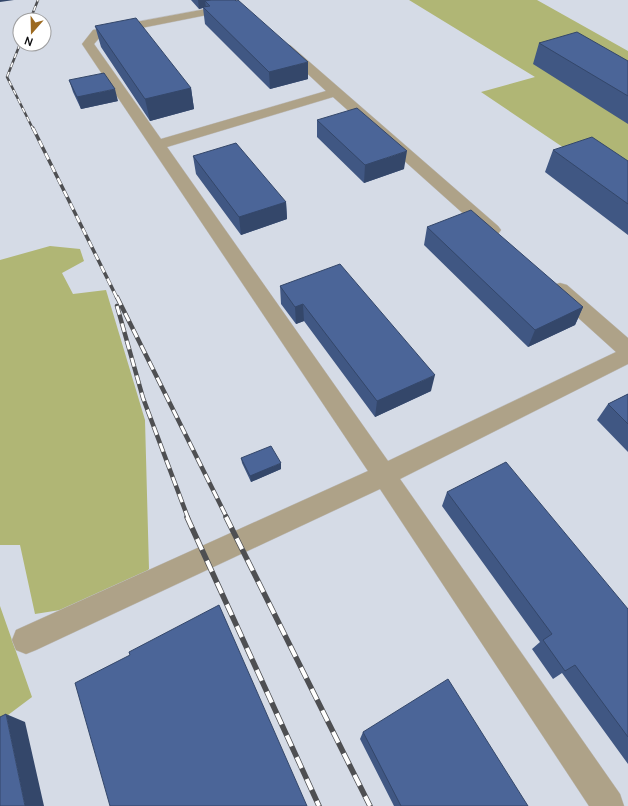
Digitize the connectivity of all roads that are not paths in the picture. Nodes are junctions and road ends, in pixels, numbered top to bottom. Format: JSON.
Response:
{"nodes":[{"id":1,"x":250,"y":16,"type":"edge"},
{"id":2,"x":273,"y":36,"type":"edge"},
{"id":3,"x":336,"y":92,"type":"junction"},
{"id":4,"x":157,"y":146,"type":"junction"},
{"id":5,"x":503,"y":240,"type":"edge"},
{"id":6,"x":545,"y":276,"type":"edge"},
{"id":7,"x":628,"y":350,"type":"edge"},
{"id":8,"x":628,"y":355,"type":"edge"},
{"id":9,"x":384,"y":475,"type":"junction"},
{"id":10,"x":26,"y":640,"type":"dead end"},
{"id":11,"x":608,"y":806,"type":"edge"}],
"edges":[{"from":1,"to":4,"type":"lane"},
{"from":2,"to":3,"type":"lane"},
{"from":3,"to":4,"type":"lane"},
{"from":3,"to":5,"type":"lane"},
{"from":4,"to":9,"type":"lane"},
{"from":6,"to":7,"type":"lane"},
{"from":8,"to":9,"type":"lane"},
{"from":9,"to":10,"type":"lane"},
{"from":9,"to":11,"type":"lane"}]}
